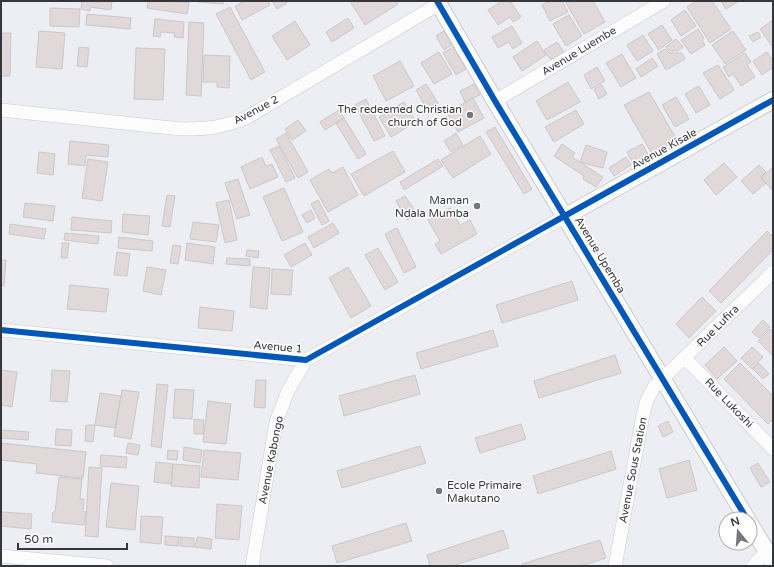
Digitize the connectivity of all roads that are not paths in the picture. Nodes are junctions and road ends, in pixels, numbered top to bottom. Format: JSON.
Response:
{"nodes":[{"id":1,"x":664,"y":1,"type":"edge"},
{"id":2,"x":438,"y":3,"type":"edge"},
{"id":3,"x":773,"y":100,"type":"edge"},
{"id":4,"x":495,"y":101,"type":"junction"},
{"id":5,"x":1,"y":110,"type":"edge"},
{"id":6,"x":566,"y":216,"type":"junction"},
{"id":7,"x":773,"y":272,"type":"edge"},
{"id":8,"x":1,"y":330,"type":"edge"},
{"id":9,"x":685,"y":358,"type":"junction"},
{"id":10,"x":306,"y":360,"type":"junction"},
{"id":11,"x":663,"y":380,"type":"junction"},
{"id":12,"x":773,"y":449,"type":"edge"},
{"id":13,"x":742,"y":511,"type":"edge"},
{"id":14,"x":758,"y":537,"type":"edge"},
{"id":15,"x":1,"y":556,"type":"edge"},
{"id":16,"x":770,"y":557,"type":"edge"},
{"id":17,"x":107,"y":566,"type":"edge"},
{"id":18,"x":252,"y":566,"type":"edge"},
{"id":19,"x":615,"y":566,"type":"edge"},
{"id":20,"x":753,"y":566,"type":"edge"}],
"edges":[{"from":1,"to":4,"type":"street","name":"Avenue Luembe"},
{"from":2,"to":4,"type":"street","name":"Avenue Upemba"},
{"from":2,"to":5,"type":"street","name":"Avenue 2"},
{"from":3,"to":6,"type":"street","name":"Avenue Kisale"},
{"from":4,"to":6,"type":"street","name":"Avenue Upemba"},
{"from":6,"to":10,"type":"street","name":"Avenue 1"},
{"from":6,"to":11,"type":"street","name":"Avenue Upemba"},
{"from":7,"to":9,"type":"street","name":"Rue Lufira"},
{"from":8,"to":10,"type":"street","name":"Avenue 1"},
{"from":9,"to":11,"type":"street","name":"Rue Lufira"},
{"from":9,"to":12,"type":"street","name":"Rue Lukoshi"},
{"from":10,"to":18,"type":"street","name":"Avenue Kabongo"},
{"from":11,"to":13,"type":"street","name":"Avenue Upemba"},
{"from":11,"to":19,"type":"street","name":"Avenue Sous Station"},
{"from":14,"to":16,"type":"street"},
{"from":15,"to":17,"type":"street"},
{"from":16,"to":20,"type":"street"}]}
